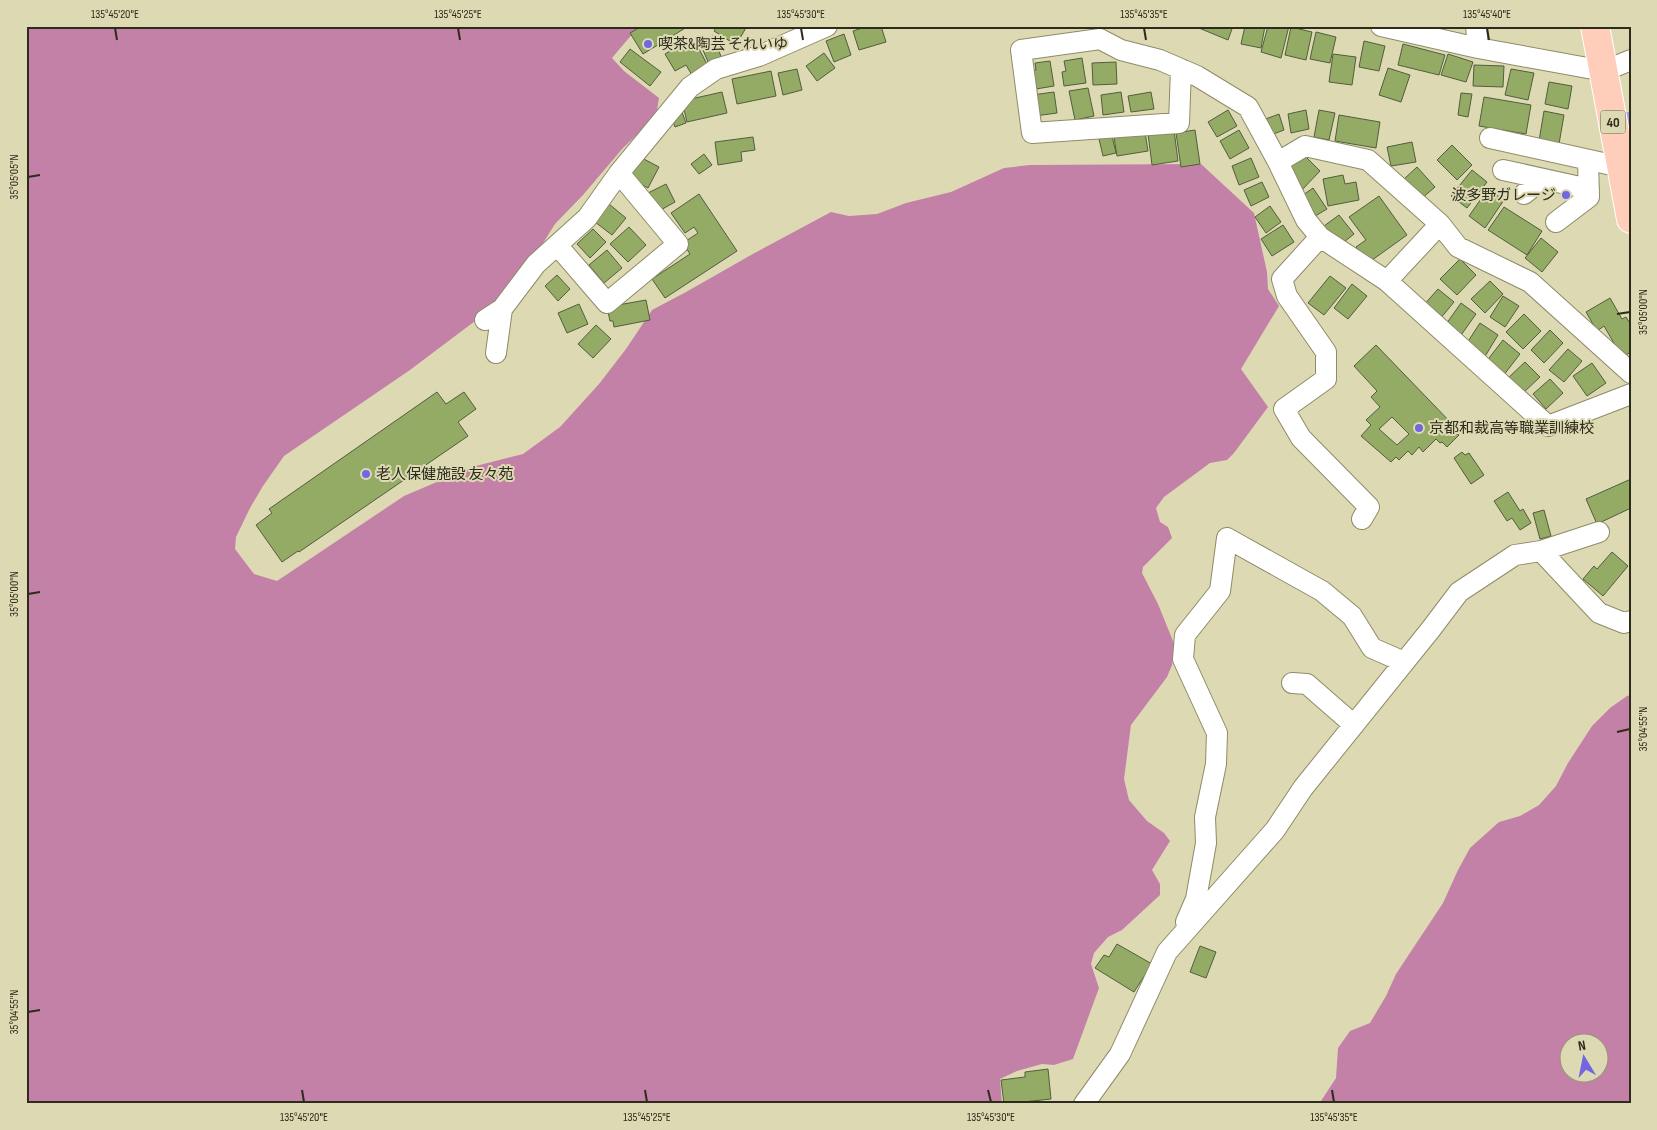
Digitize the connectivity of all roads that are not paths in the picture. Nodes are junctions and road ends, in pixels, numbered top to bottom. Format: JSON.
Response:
{"nodes":[{"id":1,"x":828,"y":26,"type":"edge"},
{"id":2,"x":1381,"y":26,"type":"edge"},
{"id":3,"x":1476,"y":26,"type":"edge"},
{"id":4,"x":1595,"y":26,"type":"edge"},
{"id":5,"x":1478,"y":48,"type":"junction"},
{"id":6,"x":1631,"y":60,"type":"edge"},
{"id":7,"x":1181,"y":69,"type":"junction"},
{"id":8,"x":1604,"y":71,"type":"junction"},
{"id":9,"x":1490,"y":138,"type":"dead end"},
{"id":10,"x":1588,"y":160,"type":"junction"},
{"id":11,"x":1278,"y":162,"type":"junction"},
{"id":12,"x":1621,"y":167,"type":"junction"},
{"id":13,"x":1503,"y":170,"type":"dead end"},
{"id":14,"x":619,"y":174,"type":"junction"},
{"id":15,"x":1543,"y":179,"type":"junction"},
{"id":16,"x":1589,"y":189,"type":"junction"},
{"id":17,"x":1524,"y":194,"type":"dead end"},
{"id":18,"x":1631,"y":219,"type":"edge"},
{"id":19,"x":1556,"y":222,"type":"dead end"},
{"id":20,"x":1440,"y":224,"type":"junction"},
{"id":21,"x":1320,"y":237,"type":"junction"},
{"id":22,"x":557,"y":245,"type":"junction"},
{"id":23,"x":1387,"y":281,"type":"junction"},
{"id":24,"x":502,"y":309,"type":"junction"},
{"id":25,"x":485,"y":320,"type":"dead end"},
{"id":26,"x":496,"y":353,"type":"dead end"},
{"id":27,"x":1631,"y":373,"type":"edge"},
{"id":28,"x":1631,"y":394,"type":"edge"},
{"id":29,"x":1362,"y":518,"type":"dead end"},
{"id":30,"x":1599,"y":532,"type":"dead end"},
{"id":31,"x":1541,"y":551,"type":"junction"},
{"id":32,"x":1631,"y":621,"type":"edge"},
{"id":33,"x":1404,"y":662,"type":"junction"},
{"id":34,"x":1292,"y":683,"type":"dead end"},
{"id":35,"x":1354,"y":725,"type":"junction"},
{"id":36,"x":1179,"y":938,"type":"junction"},
{"id":37,"x":1084,"y":1104,"type":"edge"}],
"edges":[{"from":1,"to":14,"type":"street"},
{"from":2,"to":5,"type":"street"},
{"from":3,"to":5,"type":"street"},
{"from":4,"to":8,"type":"main road","number":"40"},
{"from":5,"to":8,"type":"street"},
{"from":6,"to":8,"type":"street"},
{"from":7,"to":7,"type":"street"},
{"from":7,"to":11,"type":"street"},
{"from":8,"to":12,"type":"main road","number":"40"},
{"from":9,"to":10,"type":"street"},
{"from":10,"to":12,"type":"street"},
{"from":10,"to":16,"type":"street"},
{"from":11,"to":20,"type":"street"},
{"from":11,"to":21,"type":"street"},
{"from":12,"to":18,"type":"main road","number":"40"},
{"from":13,"to":15,"type":"street"},
{"from":14,"to":22,"type":"street"},
{"from":14,"to":22,"type":"street"},
{"from":15,"to":16,"type":"street"},
{"from":15,"to":17,"type":"street"},
{"from":16,"to":19,"type":"street"},
{"from":20,"to":23,"type":"street"},
{"from":20,"to":27,"type":"street"},
{"from":21,"to":23,"type":"street"},
{"from":21,"to":29,"type":"street"},
{"from":22,"to":24,"type":"street"},
{"from":23,"to":28,"type":"street"},
{"from":24,"to":25,"type":"street"},
{"from":24,"to":26,"type":"street"},
{"from":30,"to":31,"type":"street"},
{"from":31,"to":32,"type":"street"},
{"from":31,"to":33,"type":"street"},
{"from":33,"to":35,"type":"street"},
{"from":33,"to":36,"type":"street"},
{"from":34,"to":35,"type":"street"},
{"from":35,"to":36,"type":"street"},
{"from":36,"to":37,"type":"street"}]}
